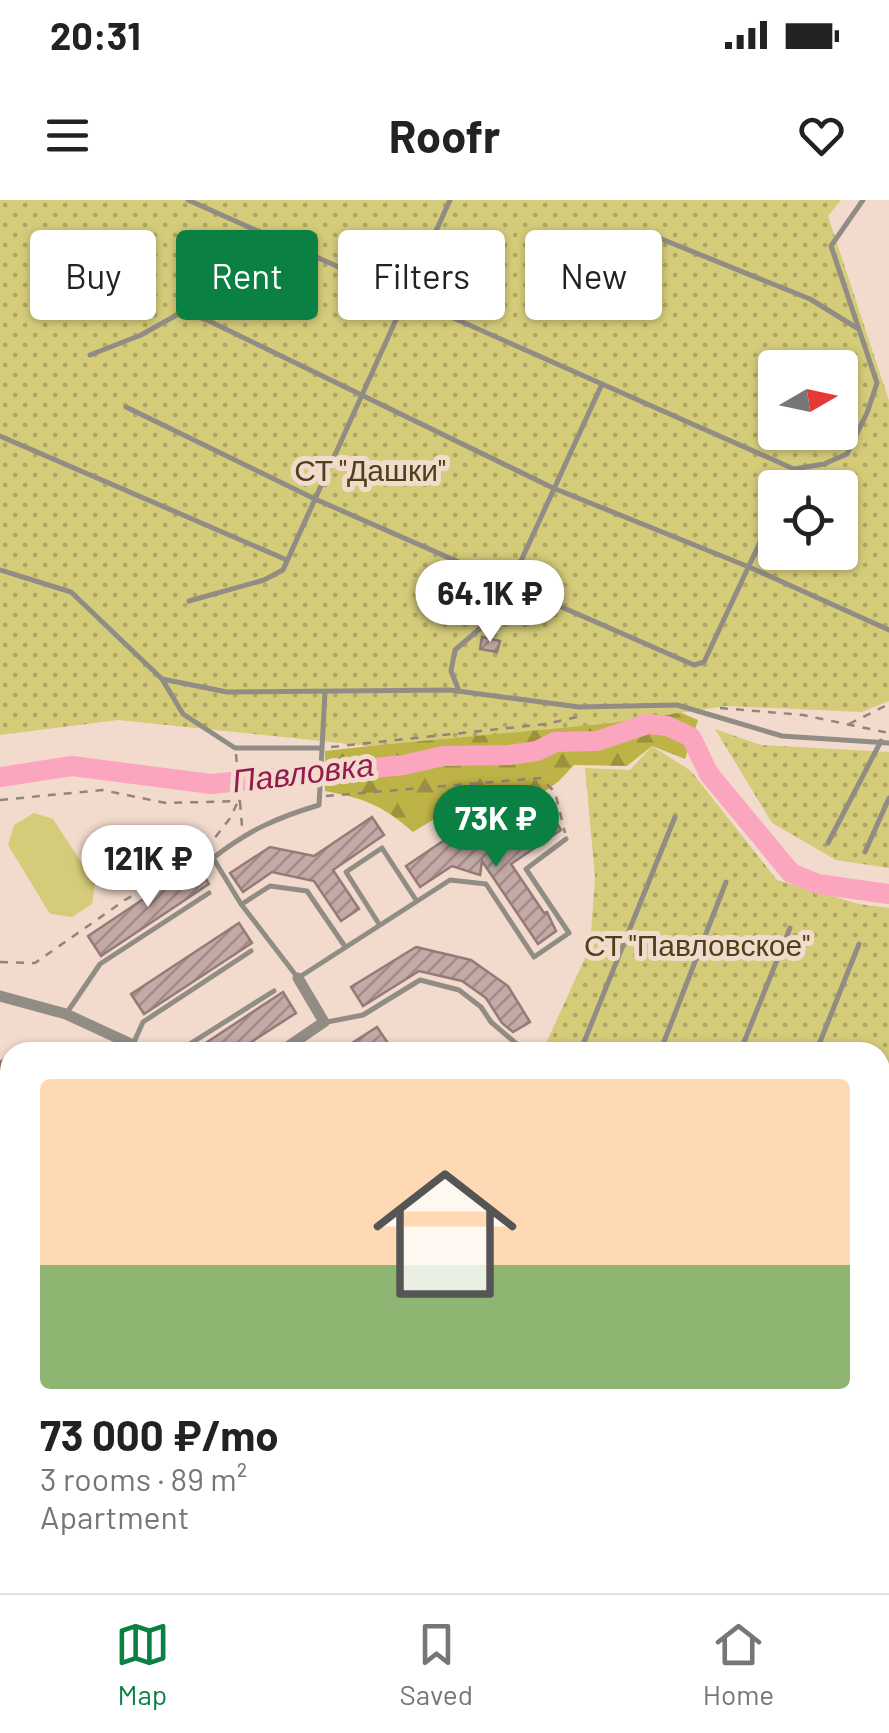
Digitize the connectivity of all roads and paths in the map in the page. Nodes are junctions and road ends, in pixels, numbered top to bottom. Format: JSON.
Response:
{"nodes":[{"id":1,"x":188,"y":200,"type":"edge"},
{"id":2,"x":450,"y":200,"type":"edge"},
{"id":3,"x":863,"y":200,"type":"edge"},
{"id":4,"x":436,"y":230,"type":"edge"},
{"id":5,"x":662,"y":239,"type":"edge"},
{"id":6,"x":338,"y":265,"type":"edge"},
{"id":7,"x":395,"y":320,"type":"edge"},
{"id":8,"x":461,"y":320,"type":"edge"},
{"id":9,"x":860,"y":330,"type":"junction"},
{"id":10,"x":90,"y":355,"type":"dead end"},
{"id":11,"x":602,"y":384,"type":"junction"},
{"id":12,"x":361,"y":396,"type":"junction"},
{"id":13,"x":126,"y":406,"type":"dead end"},
{"id":14,"x":0,"y":436,"type":"edge"},
{"id":15,"x":794,"y":469,"type":"joint"},
{"id":16,"x":553,"y":488,"type":"junction"},
{"id":17,"x":316,"y":499,"type":"junction"},
{"id":18,"x":758,"y":546,"type":"edge"},
{"id":19,"x":287,"y":560,"type":"junction"},
{"id":20,"x":748,"y":567,"type":"junction"},
{"id":21,"x":0,"y":570,"type":"edge"},
{"id":22,"x":510,"y":585,"type":"junction"},
{"id":23,"x":189,"y":600,"type":"dead end"},
{"id":24,"x":889,"y":630,"type":"edge"},
{"id":25,"x":162,"y":679,"type":"junction"},
{"id":26,"x":459,"y":691,"type":"junction"},
{"id":27,"x":325,"y":692,"type":"junction"},
{"id":28,"x":889,"y":704,"type":"edge"},
{"id":29,"x":694,"y":709,"type":"junction"},
{"id":30,"x":595,"y":713,"type":"dead end"},
{"id":31,"x":848,"y":724,"type":"junction"},
{"id":32,"x":889,"y":733,"type":"edge"},
{"id":33,"x":885,"y":742,"type":"edge"},
{"id":34,"x":320,"y":748,"type":"junction"},
{"id":35,"x":238,"y":764,"type":"dead end"},
{"id":36,"x":320,"y":795,"type":"junction"},
{"id":37,"x":889,"y":798,"type":"edge"},
{"id":38,"x":0,"y":800,"type":"edge"},
{"id":39,"x":239,"y":801,"type":"junction"},
{"id":40,"x":674,"y":816,"type":"dead end"},
{"id":41,"x":242,"y":835,"type":"junction"},
{"id":42,"x":566,"y":839,"type":"joint"},
{"id":43,"x":828,"y":843,"type":"dead end"},
{"id":44,"x":866,"y":852,"type":"dead end"},
{"id":45,"x":726,"y":882,"type":"dead end"},
{"id":46,"x":209,"y":893,"type":"dead end"},
{"id":47,"x":416,"y":901,"type":"junction"},
{"id":48,"x":242,"y":904,"type":"junction"},
{"id":49,"x":379,"y":924,"type":"junction"},
{"id":50,"x":790,"y":928,"type":"dead end"},
{"id":51,"x":859,"y":944,"type":"dead end"},
{"id":52,"x":344,"y":946,"type":"junction"},
{"id":53,"x":251,"y":951,"type":"dead end"},
{"id":54,"x":0,"y":962,"type":"edge"},
{"id":55,"x":298,"y":978,"type":"junction"},
{"id":56,"x":274,"y":991,"type":"dead end"},
{"id":57,"x":0,"y":996,"type":"edge"},
{"id":58,"x":66,"y":1014,"type":"junction"},
{"id":59,"x":324,"y":1022,"type":"junction"},
{"id":60,"x":122,"y":1042,"type":"edge"},
{"id":61,"x":138,"y":1042,"type":"edge"},
{"id":62,"x":193,"y":1042,"type":"edge"},
{"id":63,"x":295,"y":1042,"type":"edge"},
{"id":64,"x":514,"y":1042,"type":"edge"},
{"id":65,"x":584,"y":1042,"type":"edge"},
{"id":66,"x":664,"y":1042,"type":"edge"},
{"id":67,"x":744,"y":1042,"type":"edge"},
{"id":68,"x":820,"y":1042,"type":"edge"}],
"edges":[{"from":1,"to":6,"type":"lane"},
{"from":2,"to":4,"type":"lane"},
{"from":3,"to":9,"type":"lane"},
{"from":5,"to":9,"type":"lane"},
{"from":7,"to":12,"type":"lane"},
{"from":8,"to":11,"type":"lane"},
{"from":9,"to":15,"type":"lane"},
{"from":10,"to":12,"type":"lane"},
{"from":11,"to":15,"type":"lane"},
{"from":11,"to":16,"type":"lane"},
{"from":12,"to":16,"type":"lane"},
{"from":12,"to":17,"type":"lane"},
{"from":13,"to":17,"type":"lane"},
{"from":14,"to":19,"type":"lane"},
{"from":16,"to":20,"type":"lane"},
{"from":16,"to":22,"type":"lane"},
{"from":17,"to":19,"type":"lane"},
{"from":17,"to":22,"type":"lane"},
{"from":18,"to":20,"type":"lane"},
{"from":19,"to":23,"type":"lane"},
{"from":20,"to":22,"type":"lane"},
{"from":20,"to":24,"type":"lane"},
{"from":21,"to":25,"type":"lane"},
{"from":22,"to":26,"type":"lane"},
{"from":25,"to":27,"type":"lane"},
{"from":25,"to":34,"type":"lane"},
{"from":26,"to":27,"type":"lane"},
{"from":26,"to":29,"type":"lane"},
{"from":27,"to":34,"type":"lane"},
{"from":28,"to":31,"type":"path"},
{"from":29,"to":31,"type":"path"},
{"from":29,"to":33,"type":"lane"},
{"from":30,"to":34,"type":"path"},
{"from":31,"to":32,"type":"path"},
{"from":33,"to":43,"type":"lane"},
{"from":34,"to":36,"type":"lane"},
{"from":35,"to":39,"type":"path"},
{"from":36,"to":41,"type":"lane"},
{"from":36,"to":42,"type":"path"},
{"from":37,"to":44,"type":"lane"},
{"from":38,"to":39,"type":"path"},
{"from":39,"to":41,"type":"path"},
{"from":39,"to":54,"type":"path"},
{"from":40,"to":65,"type":"lane"},
{"from":41,"to":48,"type":"lane"},
{"from":42,"to":47,"type":"lane"},
{"from":45,"to":66,"type":"lane"},
{"from":46,"to":58,"type":"lane"},
{"from":47,"to":49,"type":"lane"},
{"from":47,"to":49,"type":"lane"},
{"from":48,"to":52,"type":"lane"},
{"from":48,"to":55,"type":"lane"},
{"from":49,"to":52,"type":"lane"},
{"from":50,"to":67,"type":"lane"},
{"from":51,"to":68,"type":"lane"},
{"from":52,"to":55,"type":"lane"},
{"from":53,"to":61,"type":"lane"},
{"from":55,"to":59,"type":"street"},
{"from":56,"to":62,"type":"lane"},
{"from":57,"to":58,"type":"street"},
{"from":58,"to":60,"type":"street"},
{"from":59,"to":63,"type":"street"},
{"from":59,"to":64,"type":"lane"}]}
